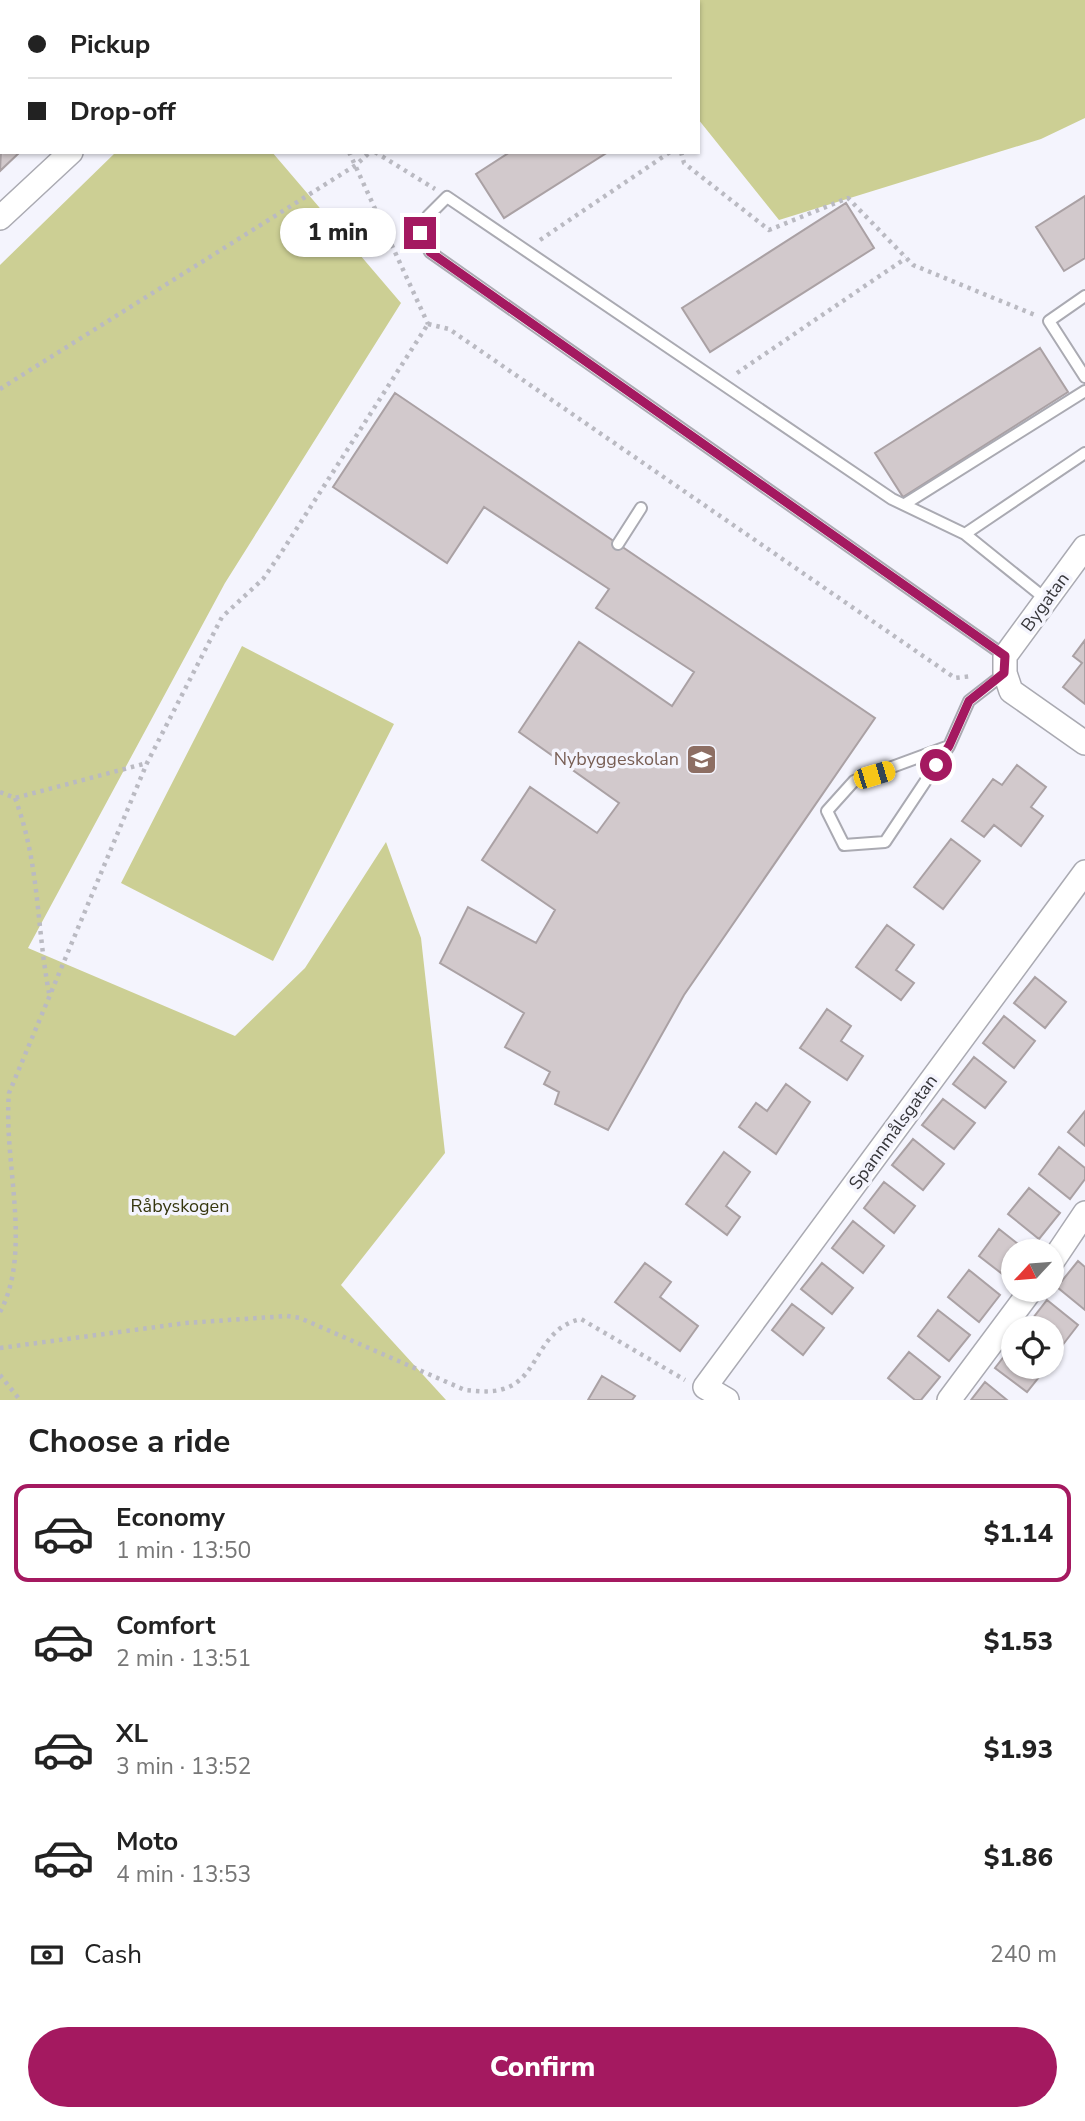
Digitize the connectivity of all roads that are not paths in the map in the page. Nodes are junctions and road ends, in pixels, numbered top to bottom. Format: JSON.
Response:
{"nodes":[{"id":1,"x":69,"y":154,"type":"edge"},
{"id":2,"x":0,"y":218,"type":"edge"},
{"id":3,"x":1085,"y":296,"type":"edge"},
{"id":4,"x":1085,"y":377,"type":"edge"},
{"id":5,"x":1085,"y":391,"type":"edge"},
{"id":6,"x":1085,"y":453,"type":"edge"},
{"id":7,"x":905,"y":505,"type":"junction"},
{"id":8,"x":641,"y":508,"type":"dead end"},
{"id":9,"x":965,"y":534,"type":"junction"},
{"id":10,"x":618,"y":544,"type":"dead end"},
{"id":11,"x":1085,"y":547,"type":"edge"},
{"id":12,"x":1047,"y":600,"type":"junction"},
{"id":13,"x":1005,"y":665,"type":"junction"},
{"id":14,"x":1085,"y":743,"type":"edge"},
{"id":15,"x":949,"y":746,"type":"junction"},
{"id":16,"x":1085,"y":872,"type":"edge"},
{"id":17,"x":1085,"y":1213,"type":"edge"},
{"id":18,"x":1064,"y":1244,"type":"edge"},
{"id":19,"x":1022,"y":1302,"type":"edge"},
{"id":20,"x":714,"y":1392,"type":"edge"},
{"id":21,"x":949,"y":1400,"type":"edge"}],
"edges":[{"from":1,"to":2,"type":"street"},
{"from":3,"to":4,"type":"lane"},
{"from":5,"to":7,"type":"lane"},
{"from":6,"to":9,"type":"lane"},
{"from":7,"to":9,"type":"lane"},
{"from":7,"to":13,"type":"lane"},
{"from":8,"to":10,"type":"lane"},
{"from":9,"to":12,"type":"lane"},
{"from":11,"to":12,"type":"street","name":"Bygatan"},
{"from":12,"to":13,"type":"street","name":"Bygatan"},
{"from":13,"to":14,"type":"street"},
{"from":13,"to":15,"type":"lane"},
{"from":15,"to":15,"type":"lane"},
{"from":16,"to":20,"type":"street","name":"Spannmålsgatan"},
{"from":17,"to":18,"type":"street"},
{"from":19,"to":21,"type":"street"}]}
